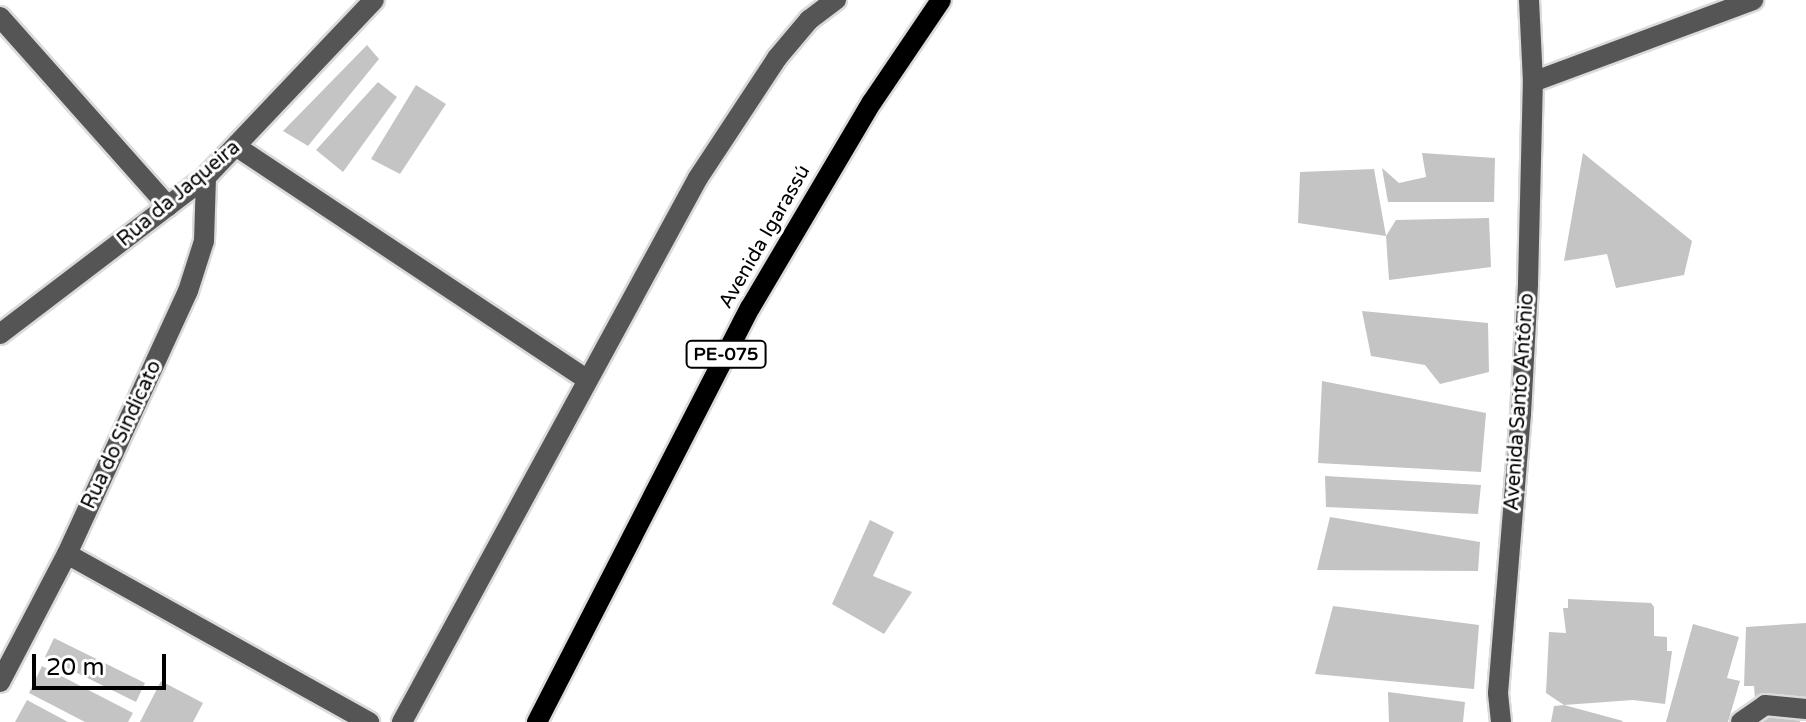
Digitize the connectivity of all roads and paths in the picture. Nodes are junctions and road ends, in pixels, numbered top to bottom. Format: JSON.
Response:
{"nodes":[{"id":1,"x":374,"y":0,"type":"edge"},
{"id":2,"x":836,"y":0,"type":"edge"},
{"id":3,"x":941,"y":0,"type":"edge"},
{"id":4,"x":1529,"y":0,"type":"edge"},
{"id":5,"x":1753,"y":0,"type":"edge"},
{"id":6,"x":0,"y":17,"type":"edge"},
{"id":7,"x":1533,"y":82,"type":"junction"},
{"id":8,"x":237,"y":147,"type":"junction"},
{"id":9,"x":206,"y":177,"type":"junction"},
{"id":10,"x":168,"y":206,"type":"junction"},
{"id":11,"x":0,"y":334,"type":"edge"},
{"id":12,"x":586,"y":379,"type":"junction"},
{"id":13,"x":67,"y":554,"type":"junction"},
{"id":14,"x":0,"y":682,"type":"edge"},
{"id":15,"x":1806,"y":709,"type":"edge"},
{"id":16,"x":369,"y":722,"type":"edge"},
{"id":17,"x":402,"y":722,"type":"edge"},
{"id":18,"x":537,"y":722,"type":"edge"},
{"id":19,"x":1501,"y":722,"type":"edge"},
{"id":20,"x":1741,"y":722,"type":"edge"}],
"edges":[{"from":1,"to":8,"type":"street","name":"Rua da Jaqueira"},
{"from":2,"to":12,"type":"street"},
{"from":3,"to":18,"type":"main road","name":"Avenida Igarassú","number":"PE-075"},
{"from":4,"to":7,"type":"street","name":"Avenida Santo Antônio"},
{"from":5,"to":7,"type":"street"},
{"from":6,"to":10,"type":"street"},
{"from":7,"to":19,"type":"street","name":"Avenida Santo Antônio"},
{"from":8,"to":9,"type":"street","name":"Rua da Jaqueira"},
{"from":8,"to":12,"type":"street"},
{"from":9,"to":10,"type":"street","name":"Rua da Jaqueira"},
{"from":9,"to":13,"type":"street","name":"Rua do Sindicato"},
{"from":10,"to":11,"type":"street","name":"Rua da Jaqueira"},
{"from":12,"to":17,"type":"street"},
{"from":13,"to":14,"type":"street","name":"Rua do Sindicato"},
{"from":13,"to":16,"type":"street"},
{"from":15,"to":20,"type":"street"}]}
